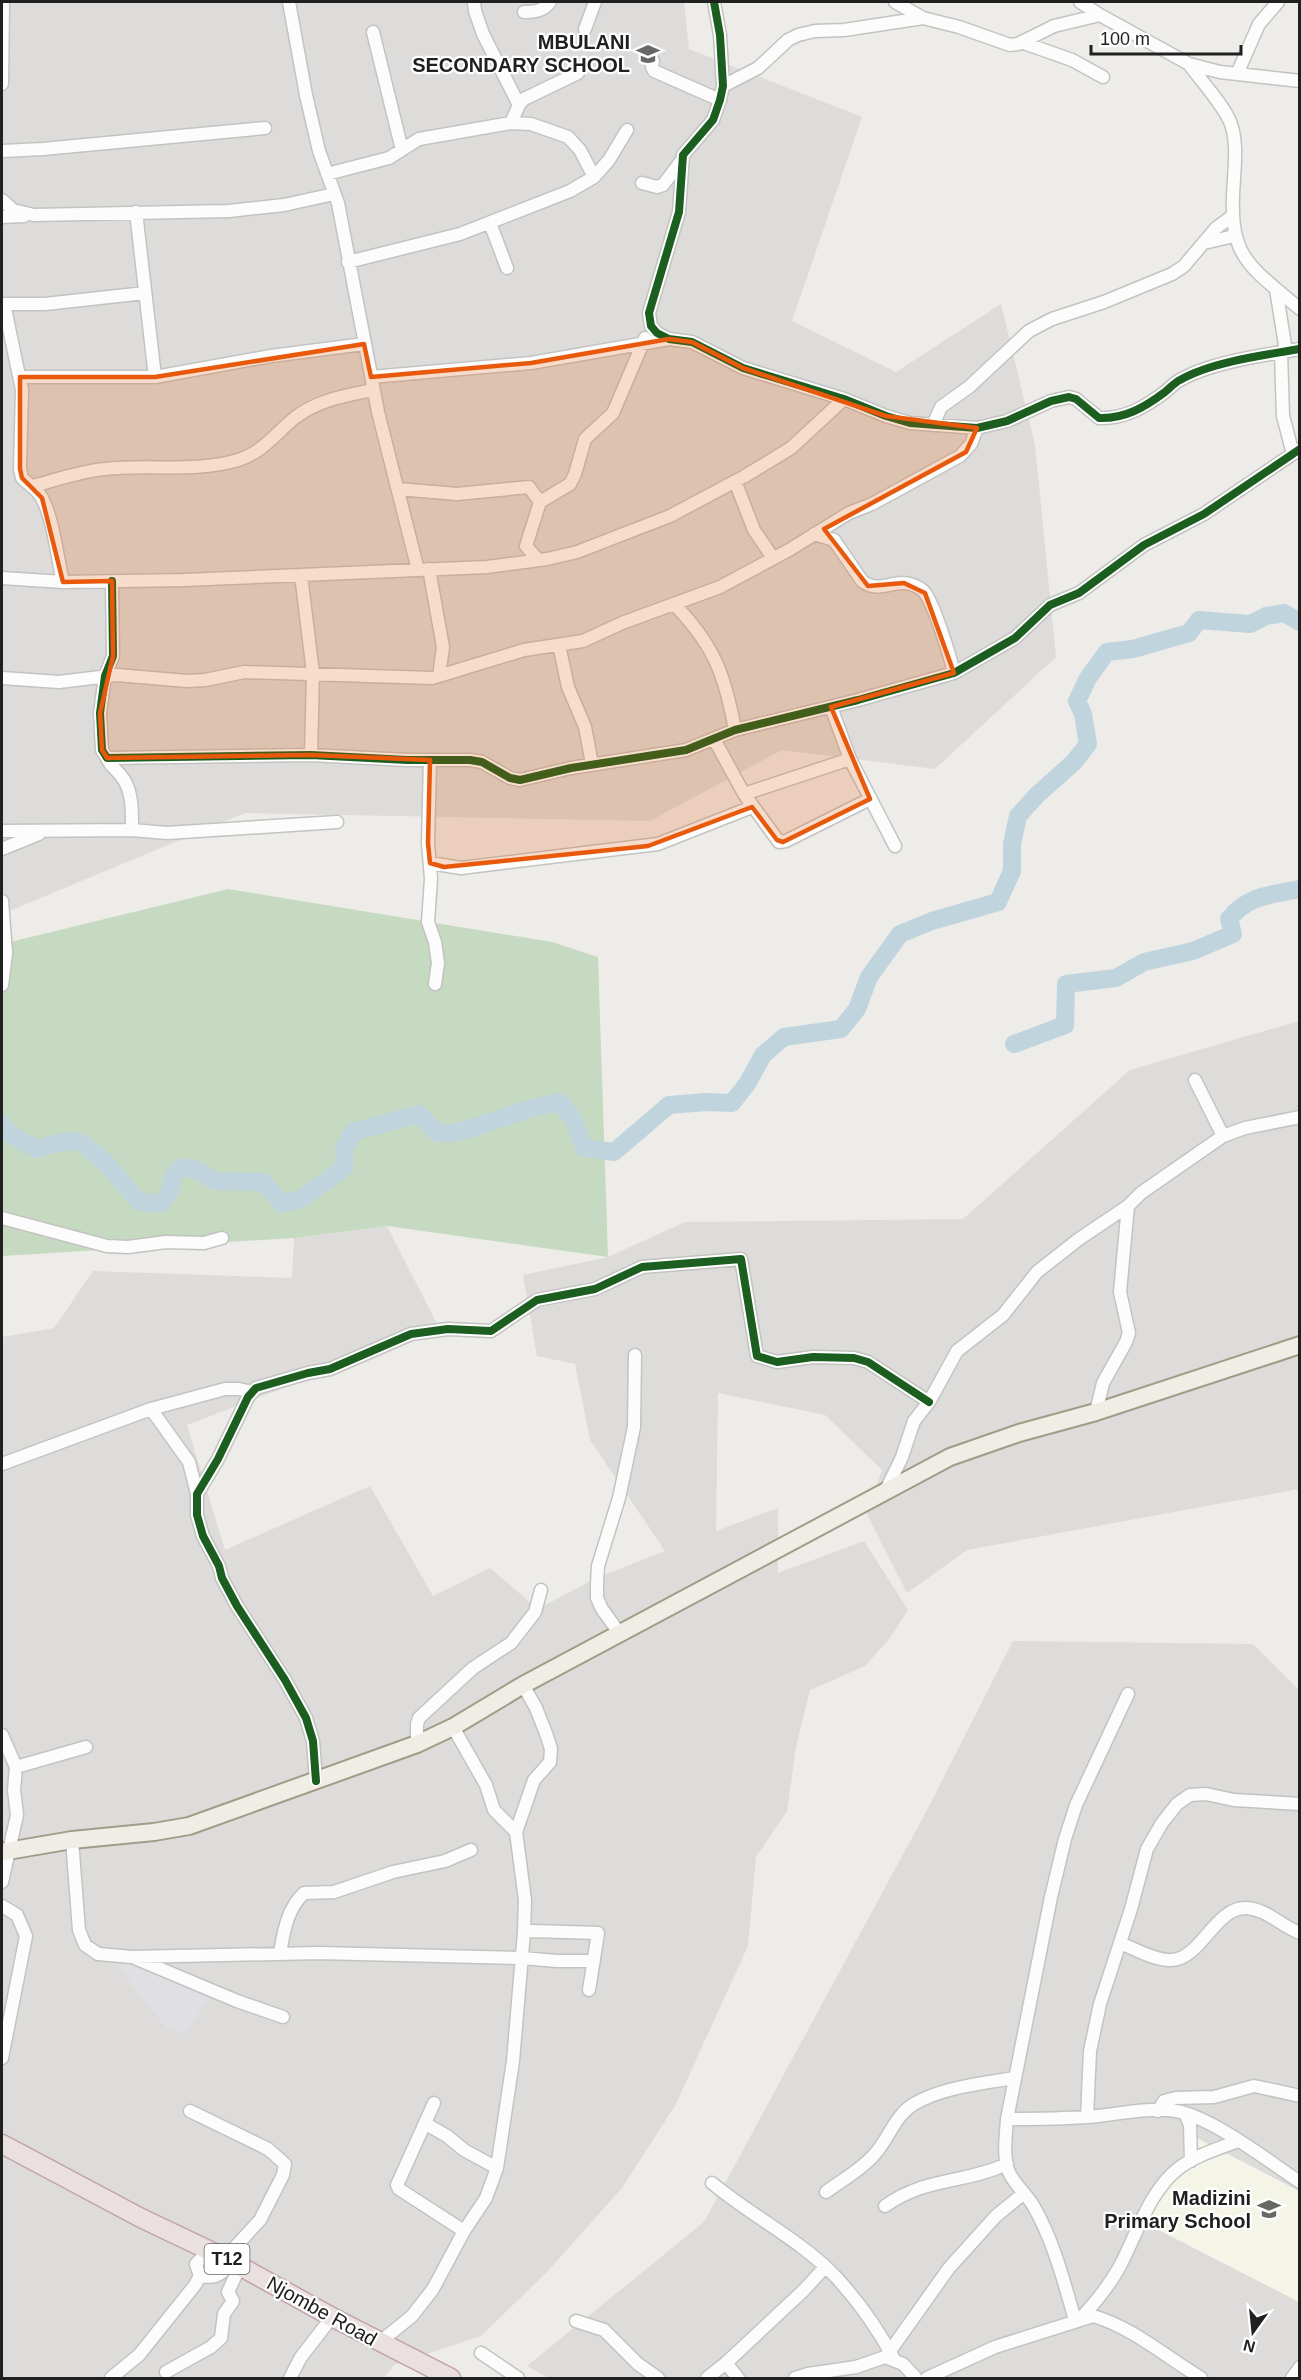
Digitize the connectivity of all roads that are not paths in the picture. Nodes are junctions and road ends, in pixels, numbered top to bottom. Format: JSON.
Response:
{"nodes":[{"id":1,"x":3,"y":2,"type":"edge"},
{"id":2,"x":289,"y":2,"type":"edge"},
{"id":3,"x":474,"y":2,"type":"edge"},
{"id":4,"x":550,"y":2,"type":"edge"},
{"id":5,"x":595,"y":2,"type":"edge"},
{"id":6,"x":714,"y":2,"type":"edge"},
{"id":7,"x":895,"y":2,"type":"edge"},
{"id":8,"x":1080,"y":2,"type":"edge"},
{"id":9,"x":1278,"y":2,"type":"edge"},
{"id":10,"x":524,"y":12,"type":"dead end"},
{"id":11,"x":1100,"y":15,"type":"junction"},
{"id":12,"x":923,"y":18,"type":"junction"},
{"id":13,"x":585,"y":29,"type":"dead end"},
{"id":14,"x":373,"y":32,"type":"dead end"},
{"id":15,"x":1021,"y":42,"type":"junction"},
{"id":16,"x":653,"y":60,"type":"dead end"},
{"id":17,"x":1189,"y":64,"type":"junction"},
{"id":18,"x":578,"y":73,"type":"dead end"},
{"id":19,"x":1237,"y":74,"type":"junction"},
{"id":20,"x":1103,"y":77,"type":"dead end"},
{"id":21,"x":1299,"y":81,"type":"edge"},
{"id":22,"x":2,"y":84,"type":"edge"},
{"id":23,"x":723,"y":86,"type":"junction"},
{"id":24,"x":720,"y":100,"type":"junction"},
{"id":25,"x":519,"y":105,"type":"junction"},
{"id":26,"x":511,"y":123,"type":"junction"},
{"id":27,"x":265,"y":128,"type":"dead end"},
{"id":28,"x":627,"y":130,"type":"dead end"},
{"id":29,"x":402,"y":150,"type":"junction"},
{"id":30,"x":2,"y":151,"type":"edge"},
{"id":31,"x":681,"y":160,"type":"junction"},
{"id":32,"x":327,"y":174,"type":"junction"},
{"id":33,"x":594,"y":177,"type":"junction"},
{"id":34,"x":642,"y":183,"type":"dead end"},
{"id":35,"x":334,"y":194,"type":"junction"},
{"id":36,"x":2,"y":200,"type":"edge"},
{"id":37,"x":136,"y":212,"type":"junction"},
{"id":38,"x":34,"y":215,"type":"junction"},
{"id":39,"x":2,"y":217,"type":"edge"},
{"id":40,"x":1231,"y":217,"type":"junction"},
{"id":41,"x":490,"y":223,"type":"junction"},
{"id":42,"x":1234,"y":236,"type":"junction"},
{"id":43,"x":1204,"y":243,"type":"junction"},
{"id":44,"x":348,"y":262,"type":"junction"},
{"id":45,"x":507,"y":267,"type":"dead end"},
{"id":46,"x":1276,"y":289,"type":"junction"},
{"id":47,"x":145,"y":293,"type":"junction"},
{"id":48,"x":3,"y":304,"type":"edge"},
{"id":49,"x":1299,"y":309,"type":"edge"},
{"id":50,"x":651,"y":326,"type":"junction"},
{"id":51,"x":669,"y":339,"type":"junction"},
{"id":52,"x":364,"y":344,"type":"junction"},
{"id":53,"x":642,"y":344,"type":"junction"},
{"id":54,"x":1299,"y":349,"type":"edge"},
{"id":55,"x":1284,"y":352,"type":"junction"},
{"id":56,"x":2,"y":355,"type":"edge"},
{"id":57,"x":15,"y":355,"type":"junction"},
{"id":58,"x":20,"y":377,"type":"junction"},
{"id":59,"x":155,"y":377,"type":"junction"},
{"id":60,"x":372,"y":383,"type":"junction"},
{"id":61,"x":844,"y":399,"type":"junction"},
{"id":62,"x":933,"y":425,"type":"junction"},
{"id":63,"x":977,"y":428,"type":"junction"},
{"id":64,"x":1296,"y":452,"type":"edge"},
{"id":65,"x":735,"y":481,"type":"junction"},
{"id":66,"x":33,"y":486,"type":"junction"},
{"id":67,"x":398,"y":489,"type":"junction"},
{"id":68,"x":540,"y":502,"type":"junction"},
{"id":69,"x":814,"y":534,"type":"junction"},
{"id":70,"x":773,"y":558,"type":"junction"},
{"id":71,"x":538,"y":560,"type":"junction"},
{"id":72,"x":423,"y":570,"type":"junction"},
{"id":73,"x":301,"y":574,"type":"junction"},
{"id":74,"x":2,"y":578,"type":"edge"},
{"id":75,"x":112,"y":581,"type":"junction"},
{"id":76,"x":63,"y":582,"type":"junction"},
{"id":77,"x":674,"y":604,"type":"junction"},
{"id":78,"x":559,"y":645,"type":"junction"},
{"id":79,"x":313,"y":673,"type":"junction"},
{"id":80,"x":954,"y":673,"type":"junction"},
{"id":81,"x":105,"y":676,"type":"junction"},
{"id":82,"x":439,"y":676,"type":"junction"},
{"id":83,"x":2,"y":678,"type":"edge"},
{"id":84,"x":831,"y":707,"type":"junction"},
{"id":85,"x":735,"y":730,"type":"junction"},
{"id":86,"x":714,"y":739,"type":"junction"},
{"id":87,"x":311,"y":755,"type":"junction"},
{"id":88,"x":107,"y":758,"type":"junction"},
{"id":89,"x":850,"y":759,"type":"junction"},
{"id":90,"x":430,"y":760,"type":"junction"},
{"id":91,"x":592,"y":764,"type":"junction"},
{"id":92,"x":744,"y":794,"type":"junction"},
{"id":93,"x":870,"y":799,"type":"junction"},
{"id":94,"x":752,"y":807,"type":"junction"},
{"id":95,"x":337,"y":822,"type":"dead end"},
{"id":96,"x":132,"y":830,"type":"junction"},
{"id":97,"x":2,"y":831,"type":"edge"},
{"id":98,"x":46,"y":831,"type":"junction"},
{"id":99,"x":895,"y":846,"type":"dead end"},
{"id":100,"x":2,"y":849,"type":"edge"},
{"id":101,"x":430,"y":863,"type":"junction"},
{"id":102,"x":2,"y":901,"type":"edge"},
{"id":103,"x":435,"y":984,"type":"dead end"},
{"id":104,"x":2,"y":985,"type":"edge"},
{"id":105,"x":1195,"y":1080,"type":"dead end"},
{"id":106,"x":1299,"y":1117,"type":"edge"},
{"id":107,"x":1223,"y":1136,"type":"junction"},
{"id":108,"x":1128,"y":1206,"type":"junction"},
{"id":109,"x":2,"y":1218,"type":"edge"},
{"id":110,"x":222,"y":1238,"type":"dead end"},
{"id":111,"x":1299,"y":1345,"type":"edge"},
{"id":112,"x":635,"y":1354,"type":"dead end"},
{"id":113,"x":252,"y":1392,"type":"junction"},
{"id":114,"x":929,"y":1402,"type":"junction"},
{"id":115,"x":151,"y":1409,"type":"junction"},
{"id":116,"x":1096,"y":1412,"type":"junction"},
{"id":117,"x":2,"y":1464,"type":"edge"},
{"id":118,"x":885,"y":1492,"type":"junction"},
{"id":119,"x":197,"y":1494,"type":"junction"},
{"id":120,"x":541,"y":1590,"type":"dead end"},
{"id":121,"x":620,"y":1634,"type":"junction"},
{"id":122,"x":523,"y":1686,"type":"junction"},
{"id":123,"x":1128,"y":1694,"type":"dead end"},
{"id":124,"x":453,"y":1727,"type":"junction"},
{"id":125,"x":2,"y":1735,"type":"edge"},
{"id":126,"x":417,"y":1744,"type":"junction"},
{"id":127,"x":86,"y":1747,"type":"dead end"},
{"id":128,"x":16,"y":1767,"type":"junction"},
{"id":129,"x":316,"y":1781,"type":"junction"},
{"id":130,"x":1299,"y":1804,"type":"edge"},
{"id":131,"x":516,"y":1832,"type":"junction"},
{"id":132,"x":72,"y":1840,"type":"junction"},
{"id":133,"x":471,"y":1850,"type":"dead end"},
{"id":134,"x":5,"y":1851,"type":"edge"},
{"id":135,"x":2,"y":1882,"type":"edge"},
{"id":136,"x":2,"y":1906,"type":"edge"},
{"id":137,"x":524,"y":1932,"type":"junction"},
{"id":138,"x":1299,"y":1933,"type":"edge"},
{"id":139,"x":1120,"y":1943,"type":"junction"},
{"id":140,"x":280,"y":1953,"type":"junction"},
{"id":141,"x":132,"y":1957,"type":"junction"},
{"id":142,"x":522,"y":1958,"type":"junction"},
{"id":143,"x":594,"y":1961,"type":"junction"},
{"id":144,"x":589,"y":1990,"type":"dead end"},
{"id":145,"x":284,"y":2017,"type":"dead end"},
{"id":146,"x":2,"y":2058,"type":"edge"},
{"id":147,"x":1013,"y":2078,"type":"junction"},
{"id":148,"x":1299,"y":2096,"type":"edge"},
{"id":149,"x":434,"y":2103,"type":"dead end"},
{"id":150,"x":189,"y":2110,"type":"dead end"},
{"id":151,"x":1158,"y":2111,"type":"junction"},
{"id":152,"x":1185,"y":2113,"type":"junction"},
{"id":153,"x":1087,"y":2117,"type":"junction"},
{"id":154,"x":1006,"y":2119,"type":"junction"},
{"id":155,"x":426,"y":2124,"type":"junction"},
{"id":156,"x":1238,"y":2141,"type":"junction"},
{"id":157,"x":2,"y":2144,"type":"edge"},
{"id":158,"x":1191,"y":2161,"type":"junction"},
{"id":159,"x":1007,"y":2164,"type":"junction"},
{"id":160,"x":497,"y":2168,"type":"junction"},
{"id":161,"x":1299,"y":2182,"type":"edge"},
{"id":162,"x":712,"y":2183,"type":"dead end"},
{"id":163,"x":826,"y":2192,"type":"dead end"},
{"id":164,"x":1024,"y":2193,"type":"junction"},
{"id":165,"x":885,"y":2206,"type":"dead end"},
{"id":166,"x":464,"y":2231,"type":"junction"},
{"id":167,"x":225,"y":2258,"type":"junction"},
{"id":168,"x":825,"y":2267,"type":"junction"},
{"id":169,"x":200,"y":2276,"type":"junction"},
{"id":170,"x":332,"y":2317,"type":"junction"},
{"id":171,"x":1078,"y":2319,"type":"junction"},
{"id":172,"x":576,"y":2321,"type":"dead end"},
{"id":173,"x":380,"y":2343,"type":"junction"},
{"id":174,"x":481,"y":2353,"type":"dead end"},
{"id":175,"x":892,"y":2355,"type":"junction"},
{"id":176,"x":726,"y":2363,"type":"junction"},
{"id":177,"x":1299,"y":2367,"type":"edge"},
{"id":178,"x":166,"y":2372,"type":"dead end"},
{"id":179,"x":111,"y":2379,"type":"edge"},
{"id":180,"x":290,"y":2379,"type":"edge"},
{"id":181,"x":451,"y":2379,"type":"edge"},
{"id":182,"x":518,"y":2379,"type":"edge"},
{"id":183,"x":658,"y":2379,"type":"edge"},
{"id":184,"x":707,"y":2379,"type":"edge"},
{"id":185,"x":738,"y":2379,"type":"edge"},
{"id":186,"x":795,"y":2379,"type":"edge"},
{"id":187,"x":916,"y":2379,"type":"edge"},
{"id":188,"x":927,"y":2379,"type":"edge"},
{"id":189,"x":1201,"y":2379,"type":"edge"},
{"id":190,"x":1292,"y":2379,"type":"edge"}],
"edges":[{"from":1,"to":22,"type":"street"},
{"from":2,"to":32,"type":"street"},
{"from":3,"to":25,"type":"street"},
{"from":4,"to":10,"type":"street"},
{"from":5,"to":13,"type":"street"},
{"from":6,"to":23,"type":"street"},
{"from":7,"to":12,"type":"street"},
{"from":8,"to":11,"type":"street"},
{"from":9,"to":19,"type":"street"},
{"from":11,"to":15,"type":"street"},
{"from":11,"to":17,"type":"street"},
{"from":12,"to":15,"type":"street"},
{"from":12,"to":23,"type":"street"},
{"from":14,"to":29,"type":"street"},
{"from":15,"to":20,"type":"street"},
{"from":16,"to":24,"type":"street"},
{"from":17,"to":19,"type":"street"},
{"from":17,"to":40,"type":"street"},
{"from":18,"to":25,"type":"street"},
{"from":19,"to":21,"type":"street"},
{"from":23,"to":24,"type":"street"},
{"from":24,"to":31,"type":"street"},
{"from":25,"to":26,"type":"street"},
{"from":26,"to":29,"type":"street"},
{"from":26,"to":33,"type":"street"},
{"from":27,"to":30,"type":"street"},
{"from":28,"to":33,"type":"street"},
{"from":29,"to":32,"type":"street"},
{"from":31,"to":34,"type":"street"},
{"from":31,"to":50,"type":"street"},
{"from":32,"to":35,"type":"street"},
{"from":33,"to":41,"type":"street"},
{"from":35,"to":37,"type":"street"},
{"from":35,"to":44,"type":"street"},
{"from":36,"to":38,"type":"street"},
{"from":37,"to":38,"type":"street"},
{"from":37,"to":47,"type":"street"},
{"from":38,"to":39,"type":"street"},
{"from":40,"to":42,"type":"street"},
{"from":40,"to":43,"type":"street"},
{"from":41,"to":44,"type":"street"},
{"from":41,"to":45,"type":"street"},
{"from":42,"to":43,"type":"street"},
{"from":42,"to":46,"type":"street"},
{"from":43,"to":62,"type":"street"},
{"from":44,"to":52,"type":"street"},
{"from":46,"to":49,"type":"street"},
{"from":46,"to":55,"type":"street"},
{"from":47,"to":48,"type":"street"},
{"from":47,"to":59,"type":"street"},
{"from":48,"to":57,"type":"street"},
{"from":50,"to":51,"type":"street"},
{"from":50,"to":53,"type":"street"},
{"from":51,"to":53,"type":"street"},
{"from":51,"to":61,"type":"street"},
{"from":52,"to":59,"type":"street"},
{"from":52,"to":60,"type":"street"},
{"from":53,"to":60,"type":"street"},
{"from":53,"to":68,"type":"street"},
{"from":54,"to":55,"type":"street"},
{"from":55,"to":63,"type":"street"},
{"from":55,"to":64,"type":"street"},
{"from":56,"to":57,"type":"street"},
{"from":57,"to":58,"type":"street"},
{"from":58,"to":59,"type":"street"},
{"from":58,"to":66,"type":"street"},
{"from":60,"to":66,"type":"street"},
{"from":60,"to":67,"type":"street"},
{"from":61,"to":62,"type":"street"},
{"from":61,"to":65,"type":"street"},
{"from":62,"to":63,"type":"street"},
{"from":63,"to":69,"type":"street"},
{"from":64,"to":80,"type":"street"},
{"from":65,"to":70,"type":"street"},
{"from":65,"to":71,"type":"street"},
{"from":66,"to":76,"type":"street"},
{"from":67,"to":68,"type":"street"},
{"from":67,"to":72,"type":"street"},
{"from":68,"to":71,"type":"street"},
{"from":69,"to":70,"type":"street"},
{"from":69,"to":80,"type":"street"},
{"from":70,"to":77,"type":"street"},
{"from":71,"to":72,"type":"street"},
{"from":72,"to":73,"type":"street"},
{"from":72,"to":82,"type":"street"},
{"from":73,"to":75,"type":"street"},
{"from":73,"to":79,"type":"street"},
{"from":74,"to":76,"type":"street"},
{"from":75,"to":76,"type":"street"},
{"from":75,"to":81,"type":"street"},
{"from":77,"to":78,"type":"street"},
{"from":77,"to":85,"type":"street"},
{"from":78,"to":82,"type":"street"},
{"from":78,"to":91,"type":"street"},
{"from":79,"to":81,"type":"street"},
{"from":79,"to":82,"type":"street"},
{"from":79,"to":87,"type":"street"},
{"from":80,"to":84,"type":"street"},
{"from":81,"to":83,"type":"street"},
{"from":81,"to":88,"type":"street"},
{"from":84,"to":85,"type":"street"},
{"from":84,"to":89,"type":"street"},
{"from":85,"to":86,"type":"street"},
{"from":86,"to":91,"type":"street"},
{"from":86,"to":92,"type":"street"},
{"from":87,"to":88,"type":"street"},
{"from":87,"to":90,"type":"street"},
{"from":88,"to":96,"type":"street"},
{"from":89,"to":92,"type":"street"},
{"from":89,"to":93,"type":"street"},
{"from":90,"to":91,"type":"street"},
{"from":90,"to":101,"type":"street"},
{"from":92,"to":94,"type":"street"},
{"from":93,"to":94,"type":"street"},
{"from":93,"to":99,"type":"street"},
{"from":94,"to":101,"type":"street"},
{"from":95,"to":96,"type":"street"},
{"from":96,"to":98,"type":"street"},
{"from":97,"to":98,"type":"street"},
{"from":98,"to":100,"type":"street"},
{"from":101,"to":103,"type":"street"},
{"from":102,"to":104,"type":"street"},
{"from":105,"to":107,"type":"street"},
{"from":106,"to":107,"type":"street"},
{"from":107,"to":108,"type":"street"},
{"from":108,"to":114,"type":"street"},
{"from":108,"to":116,"type":"street"},
{"from":109,"to":110,"type":"street"},
{"from":111,"to":116,"type":"main road"},
{"from":112,"to":121,"type":"street"},
{"from":113,"to":114,"type":"street"},
{"from":113,"to":115,"type":"street"},
{"from":113,"to":119,"type":"street"},
{"from":114,"to":118,"type":"street"},
{"from":115,"to":117,"type":"street"},
{"from":115,"to":119,"type":"street"},
{"from":116,"to":118,"type":"main road"},
{"from":118,"to":121,"type":"main road"},
{"from":119,"to":129,"type":"street"},
{"from":120,"to":126,"type":"street"},
{"from":121,"to":122,"type":"main road"},
{"from":122,"to":124,"type":"main road"},
{"from":122,"to":131,"type":"street"},
{"from":123,"to":147,"type":"street"},
{"from":124,"to":126,"type":"main road"},
{"from":124,"to":131,"type":"street"},
{"from":125,"to":128,"type":"street"},
{"from":126,"to":129,"type":"main road"},
{"from":127,"to":128,"type":"street"},
{"from":128,"to":134,"type":"street"},
{"from":129,"to":132,"type":"main road"},
{"from":130,"to":139,"type":"street"},
{"from":131,"to":137,"type":"street"},
{"from":132,"to":134,"type":"main road"},
{"from":132,"to":141,"type":"street"},
{"from":133,"to":140,"type":"street"},
{"from":134,"to":135,"type":"street"},
{"from":136,"to":146,"type":"street"},
{"from":137,"to":142,"type":"street"},
{"from":137,"to":143,"type":"street"},
{"from":138,"to":139,"type":"street"},
{"from":139,"to":153,"type":"street"},
{"from":140,"to":141,"type":"street"},
{"from":140,"to":142,"type":"street"},
{"from":141,"to":145,"type":"street"},
{"from":142,"to":143,"type":"street"},
{"from":142,"to":160,"type":"street"},
{"from":143,"to":144,"type":"street"},
{"from":147,"to":154,"type":"street"},
{"from":147,"to":163,"type":"street"},
{"from":148,"to":151,"type":"street"},
{"from":149,"to":155,"type":"street"},
{"from":150,"to":167,"type":"street"},
{"from":151,"to":152,"type":"street"},
{"from":151,"to":153,"type":"street"},
{"from":152,"to":156,"type":"street"},
{"from":152,"to":158,"type":"street"},
{"from":153,"to":154,"type":"street"},
{"from":154,"to":159,"type":"street"},
{"from":155,"to":160,"type":"street"},
{"from":155,"to":166,"type":"street"},
{"from":156,"to":158,"type":"street"},
{"from":156,"to":161,"type":"street"},
{"from":157,"to":167,"type":"highway","name":"Njombe Road","number":"T12"},
{"from":158,"to":171,"type":"street"},
{"from":159,"to":164,"type":"street"},
{"from":159,"to":165,"type":"street"},
{"from":160,"to":166,"type":"street"},
{"from":162,"to":168,"type":"street"},
{"from":164,"to":171,"type":"street"},
{"from":164,"to":175,"type":"street"},
{"from":166,"to":173,"type":"street"},
{"from":167,"to":169,"type":"street"},
{"from":167,"to":169,"type":"street"},
{"from":167,"to":170,"type":"highway","name":"Njombe Road","number":"T12"},
{"from":167,"to":178,"type":"street"},
{"from":168,"to":175,"type":"street"},
{"from":168,"to":176,"type":"street"},
{"from":169,"to":179,"type":"street"},
{"from":170,"to":173,"type":"highway","name":"Njombe Road","number":"T12"},
{"from":170,"to":180,"type":"street"},
{"from":171,"to":188,"type":"street"},
{"from":171,"to":189,"type":"street"},
{"from":172,"to":183,"type":"street"},
{"from":173,"to":181,"type":"highway","name":"Njombe Road","number":"T12"},
{"from":174,"to":182,"type":"street"},
{"from":175,"to":186,"type":"street"},
{"from":175,"to":187,"type":"street"},
{"from":176,"to":184,"type":"street"},
{"from":176,"to":185,"type":"street"},
{"from":177,"to":190,"type":"street"}]}
